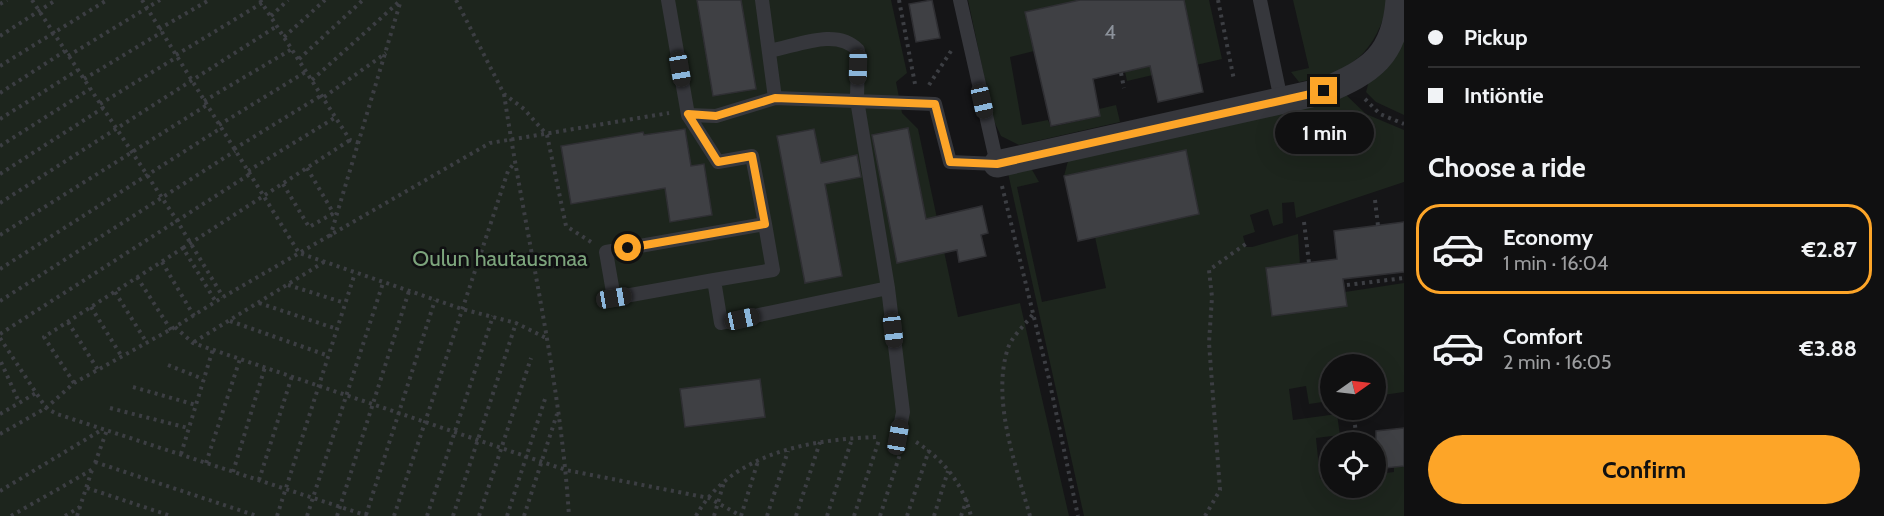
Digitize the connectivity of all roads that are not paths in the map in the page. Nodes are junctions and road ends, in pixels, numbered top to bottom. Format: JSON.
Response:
{"nodes":[{"id":1,"x":668,"y":0,"type":"edge"},
{"id":2,"x":762,"y":0,"type":"edge"},
{"id":3,"x":960,"y":0,"type":"edge"},
{"id":4,"x":1260,"y":0,"type":"edge"},
{"id":5,"x":1399,"y":0,"type":"edge"},
{"id":6,"x":769,"y":51,"type":"junction"},
{"id":7,"x":775,"y":98,"type":"junction"},
{"id":8,"x":857,"y":100,"type":"junction"},
{"id":9,"x":1281,"y":100,"type":"junction"},
{"id":10,"x":688,"y":114,"type":"junction"},
{"id":11,"x":997,"y":164,"type":"junction"},
{"id":12,"x":765,"y":224,"type":"junction"},
{"id":13,"x":714,"y":280,"type":"junction"},
{"id":14,"x":888,"y":288,"type":"junction"},
{"id":15,"x":901,"y":438,"type":"road end"}],
"edges":[{"from":1,"to":10,"type":"lane"},
{"from":2,"to":6,"type":"lane"},
{"from":3,"to":11,"type":"lane"},
{"from":4,"to":9,"type":"lane"},
{"from":5,"to":9,"type":"street"},
{"from":6,"to":7,"type":"lane"},
{"from":6,"to":8,"type":"lane"},
{"from":7,"to":8,"type":"lane"},
{"from":7,"to":10,"type":"lane"},
{"from":8,"to":11,"type":"lane"},
{"from":8,"to":14,"type":"lane"},
{"from":9,"to":11,"type":"street"},
{"from":10,"to":12,"type":"lane"},
{"from":12,"to":13,"type":"lane"},
{"from":12,"to":13,"type":"lane"},
{"from":13,"to":14,"type":"lane"},
{"from":14,"to":15,"type":"lane"}]}
